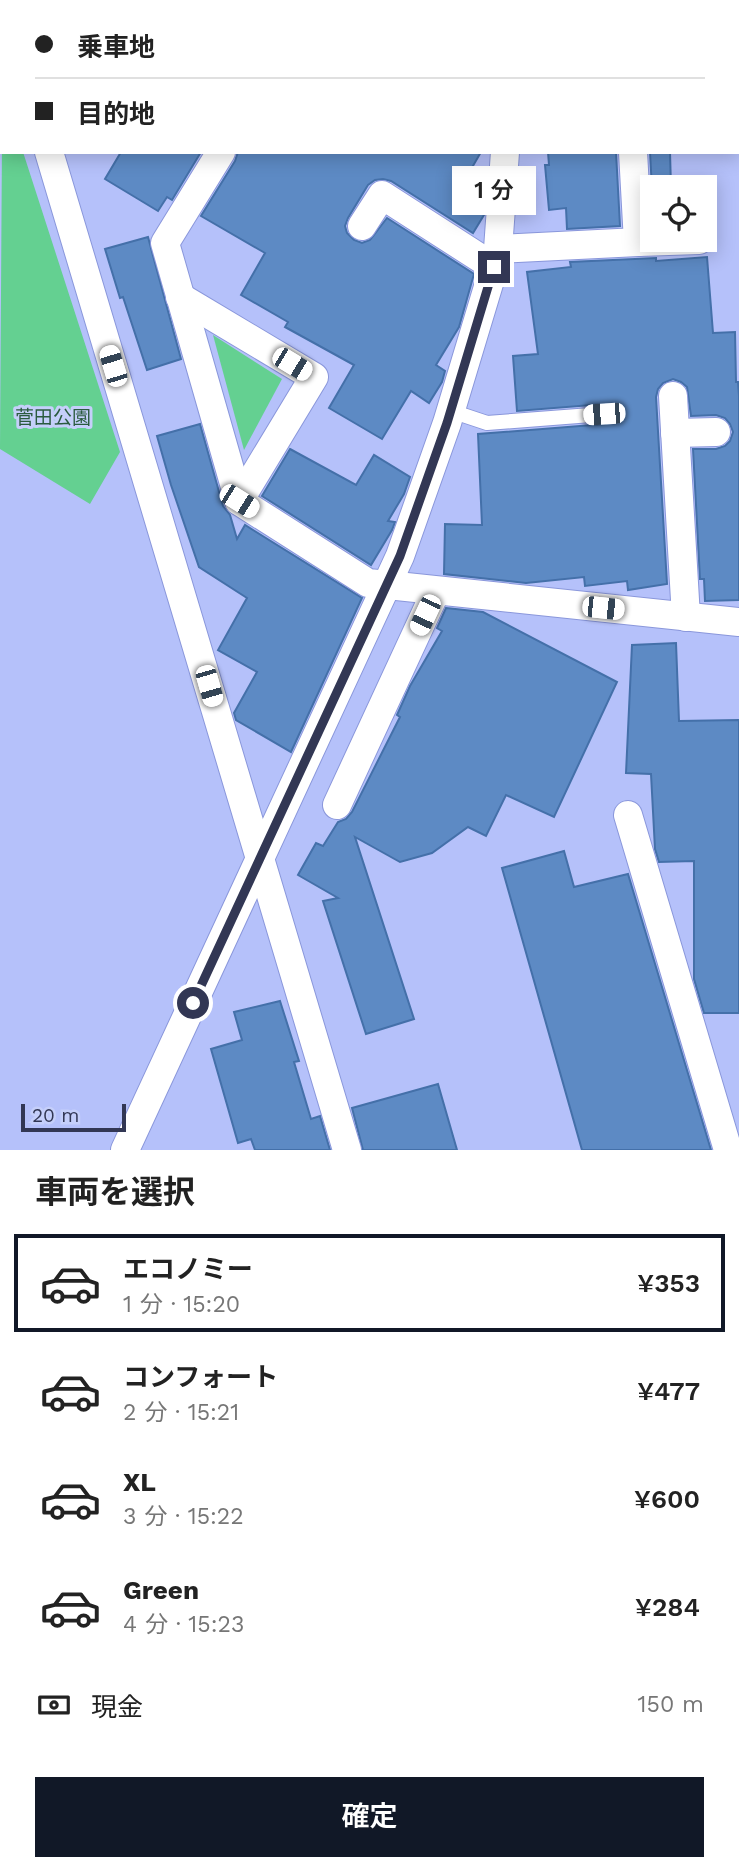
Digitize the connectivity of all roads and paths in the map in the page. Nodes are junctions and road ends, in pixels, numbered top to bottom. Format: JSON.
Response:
{"nodes":[{"id":1,"x":50,"y":154,"type":"edge"},
{"id":2,"x":220,"y":154,"type":"edge"},
{"id":3,"x":505,"y":154,"type":"edge"},
{"id":4,"x":633,"y":154,"type":"edge"},
{"id":5,"x":362,"y":226,"type":"dead end"},
{"id":6,"x":638,"y":242,"type":"joint"},
{"id":7,"x":507,"y":253,"type":"junction"},
{"id":8,"x":180,"y":297,"type":"junction"},
{"id":9,"x":673,"y":396,"type":"dead end"},
{"id":10,"x":455,"y":413,"type":"junction"},
{"id":11,"x":604,"y":414,"type":"dead end"},
{"id":12,"x":716,"y":432,"type":"dead end"},
{"id":13,"x":675,"y":433,"type":"junction"},
{"id":14,"x":239,"y":501,"type":"junction"},
{"id":15,"x":410,"y":588,"type":"junction"},
{"id":16,"x":685,"y":617,"type":"junction"},
{"id":17,"x":739,"y":622,"type":"edge"},
{"id":18,"x":337,"y":805,"type":"dead end"},
{"id":19,"x":628,"y":815,"type":"dead end"},
{"id":20,"x":260,"y":856,"type":"junction"},
{"id":21,"x":125,"y":1150,"type":"edge"},
{"id":22,"x":347,"y":1150,"type":"edge"},
{"id":23,"x":727,"y":1150,"type":"edge"}],
"edges":[{"from":1,"to":20,"type":"street"},
{"from":2,"to":8,"type":"street"},
{"from":3,"to":7,"type":"street"},
{"from":4,"to":6,"type":"street"},
{"from":5,"to":7,"type":"street"},
{"from":6,"to":7,"type":"street"},
{"from":7,"to":10,"type":"street"},
{"from":8,"to":14,"type":"street"},
{"from":8,"to":14,"type":"street"},
{"from":9,"to":13,"type":"street"},
{"from":10,"to":11,"type":"lane"},
{"from":10,"to":15,"type":"street"},
{"from":12,"to":13,"type":"street"},
{"from":13,"to":16,"type":"street"},
{"from":14,"to":15,"type":"street"},
{"from":15,"to":16,"type":"street"},
{"from":15,"to":18,"type":"street"},
{"from":15,"to":20,"type":"street"},
{"from":16,"to":17,"type":"street"},
{"from":19,"to":23,"type":"street"},
{"from":20,"to":21,"type":"street"},
{"from":20,"to":22,"type":"street"}]}
